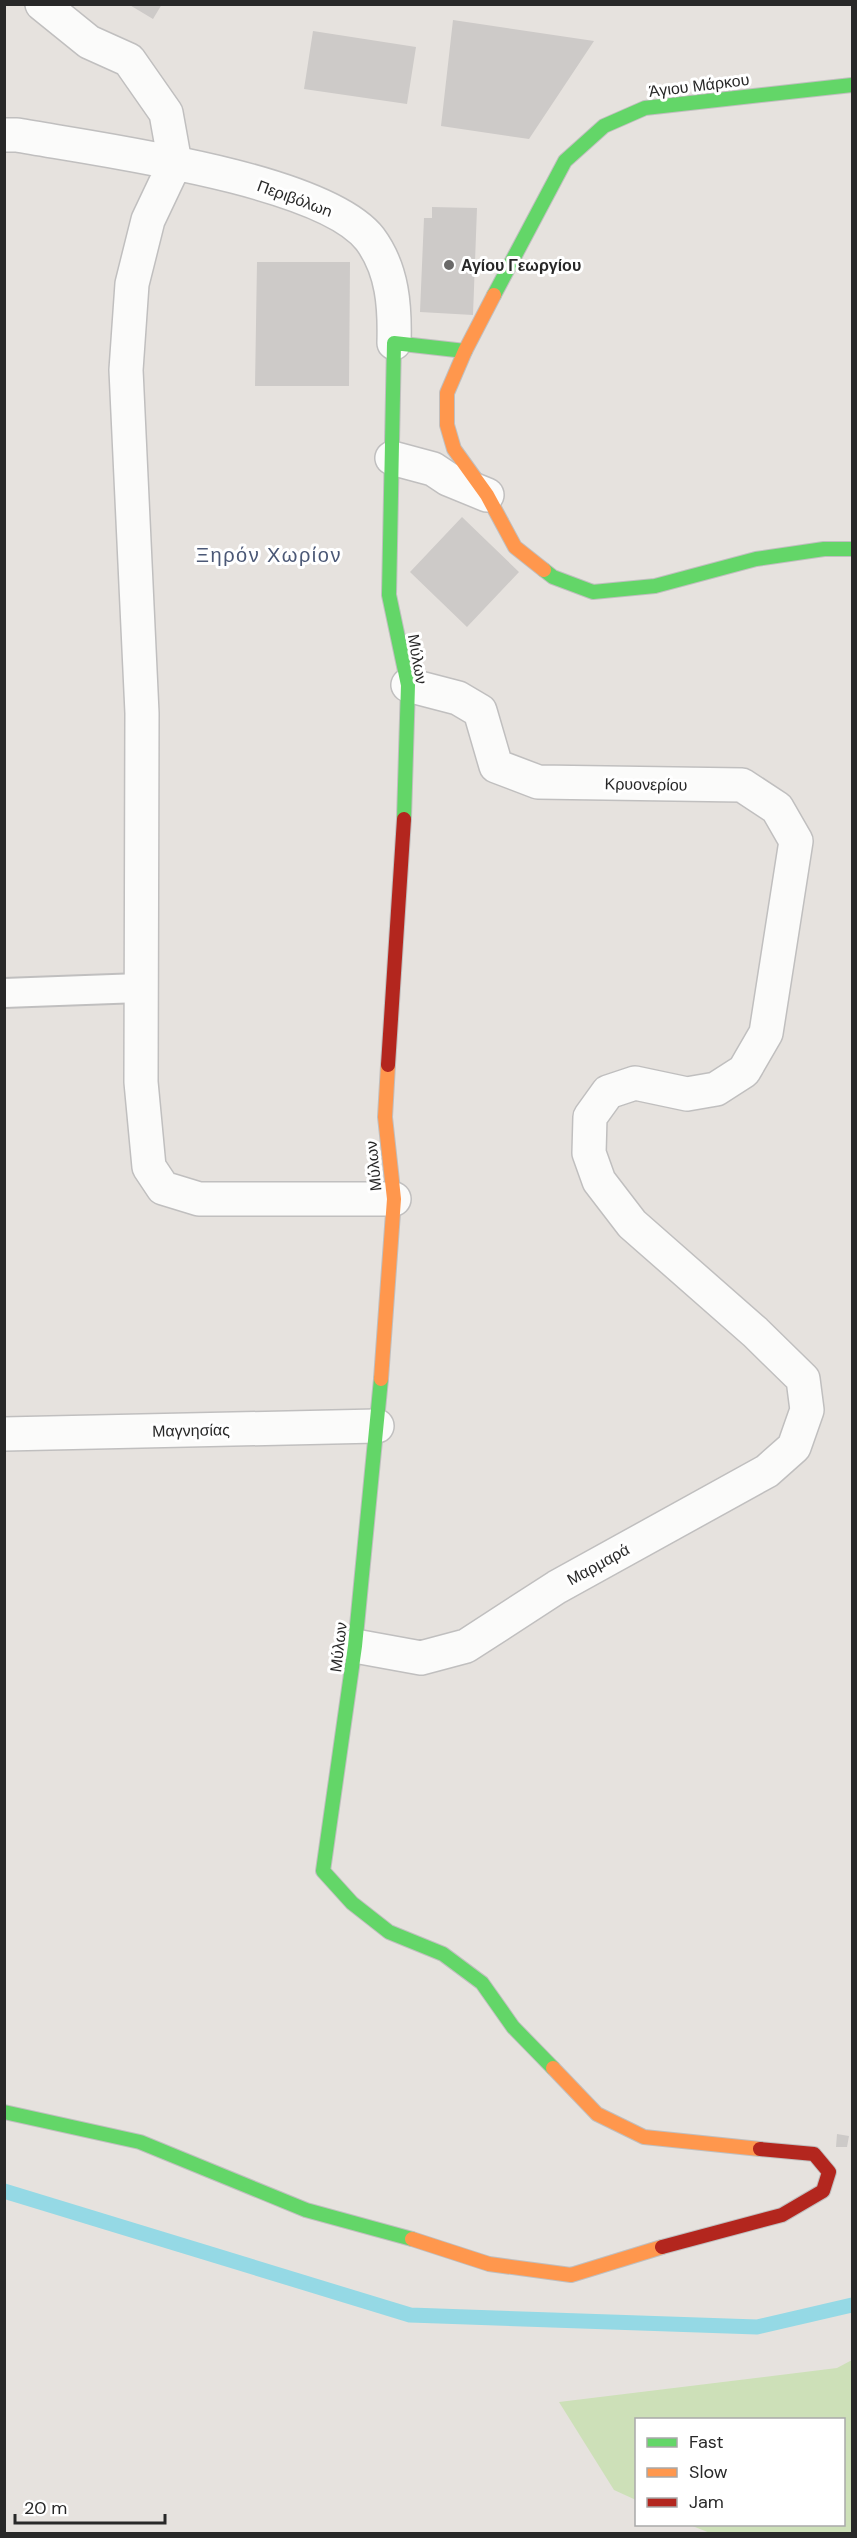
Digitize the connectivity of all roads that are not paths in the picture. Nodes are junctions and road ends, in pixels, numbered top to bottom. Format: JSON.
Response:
{"nodes":[{"id":1,"x":42,"y":4,"type":"edge"},
{"id":2,"x":852,"y":84,"type":"edge"},
{"id":3,"x":4,"y":135,"type":"edge"},
{"id":4,"x":175,"y":163,"type":"junction"},
{"id":5,"x":394,"y":343,"type":"junction"},
{"id":6,"x":465,"y":351,"type":"junction"},
{"id":7,"x":392,"y":458,"type":"junction"},
{"id":8,"x":487,"y":495,"type":"junction"},
{"id":9,"x":852,"y":549,"type":"edge"},
{"id":10,"x":408,"y":684,"type":"junction"},
{"id":11,"x":140,"y":988,"type":"junction"},
{"id":12,"x":4,"y":993,"type":"edge"},
{"id":13,"x":394,"y":1199,"type":"junction"},
{"id":14,"x":807,"y":1410,"type":"joint"},
{"id":15,"x":377,"y":1426,"type":"junction"},
{"id":16,"x":4,"y":1434,"type":"edge"},
{"id":17,"x":355,"y":1646,"type":"junction"},
{"id":18,"x":4,"y":2112,"type":"edge"}],
"edges":[{"from":1,"to":4,"type":"street"},
{"from":2,"to":6,"type":"street","name":"Άγιου Μάρκου"},
{"from":3,"to":4,"type":"street","name":"Περιβόλωn"},
{"from":4,"to":5,"type":"street","name":"Περιβόλωn"},
{"from":4,"to":11,"type":"street"},
{"from":5,"to":6,"type":"street"},
{"from":5,"to":7,"type":"street","name":"Μύλων"},
{"from":6,"to":8,"type":"street","name":"Άγιου Μάρκου"},
{"from":7,"to":8,"type":"street"},
{"from":7,"to":10,"type":"street","name":"Μύλων"},
{"from":8,"to":9,"type":"street","name":"Άγιου Μάρκου"},
{"from":10,"to":13,"type":"street","name":"Μύλων"},
{"from":10,"to":14,"type":"street","name":"Κρυονερίου"},
{"from":11,"to":12,"type":"lane"},
{"from":11,"to":13,"type":"street"},
{"from":13,"to":15,"type":"street","name":"Μύλων"},
{"from":14,"to":17,"type":"street","name":"Μαρμαρά"},
{"from":15,"to":16,"type":"street","name":"Μαγνησίας"},
{"from":15,"to":17,"type":"street","name":"Μύλων"},
{"from":17,"to":18,"type":"street","name":"Μύλων"}]}
